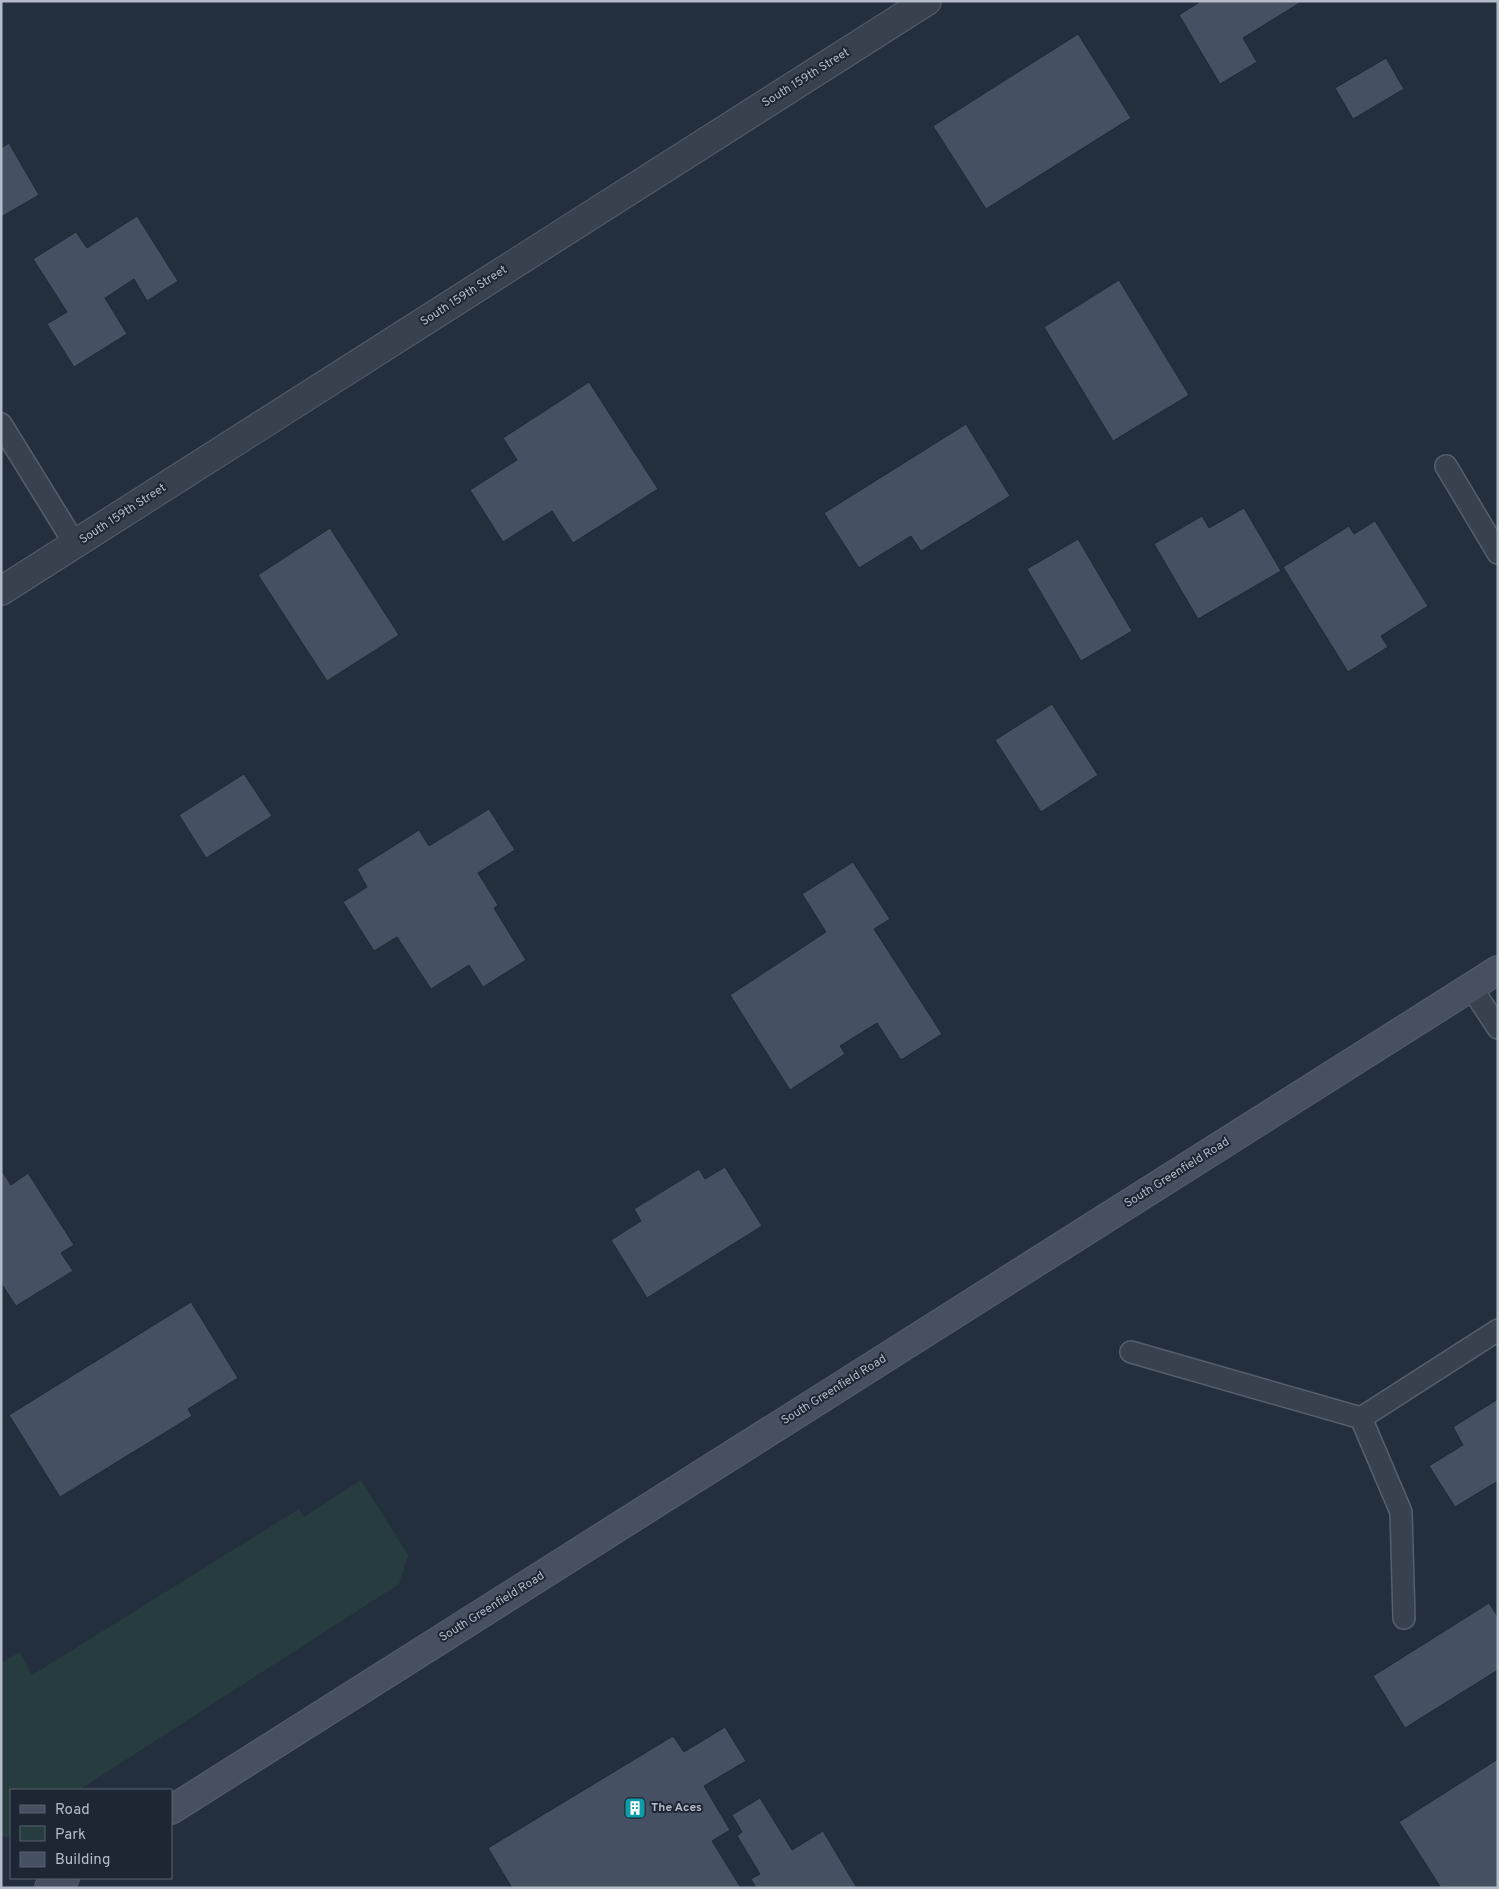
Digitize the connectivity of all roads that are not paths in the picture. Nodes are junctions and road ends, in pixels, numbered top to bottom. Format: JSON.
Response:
{"nodes":[{"id":1,"x":916,"y":4,"type":"edge"},
{"id":2,"x":1,"y":424,"type":"edge"},
{"id":3,"x":1446,"y":466,"type":"dead end"},
{"id":4,"x":75,"y":544,"type":"junction"},
{"id":5,"x":1498,"y":553,"type":"edge"},
{"id":6,"x":1,"y":591,"type":"edge"},
{"id":7,"x":1498,"y":970,"type":"edge"},
{"id":8,"x":1471,"y":986,"type":"junction"},
{"id":9,"x":1498,"y":1028,"type":"edge"},
{"id":10,"x":1498,"y":1330,"type":"edge"},
{"id":11,"x":1132,"y":1352,"type":"dead end"},
{"id":12,"x":1361,"y":1418,"type":"junction"},
{"id":13,"x":1404,"y":1618,"type":"dead end"},
{"id":14,"x":172,"y":1809,"type":"edge"},
{"id":15,"x":63,"y":1879,"type":"edge"},
{"id":16,"x":49,"y":1888,"type":"edge"}],
"edges":[{"from":1,"to":4,"type":"street","name":"South 159th Street"},
{"from":2,"to":4,"type":"lane"},
{"from":3,"to":5,"type":"lane"},
{"from":4,"to":6,"type":"street","name":"South 159th Street"},
{"from":7,"to":8,"type":"main road","name":"South Greenfield Road"},
{"from":8,"to":9,"type":"lane"},
{"from":8,"to":14,"type":"main road","name":"South Greenfield Road"},
{"from":10,"to":12,"type":"lane"},
{"from":11,"to":12,"type":"lane"},
{"from":12,"to":13,"type":"lane"},
{"from":15,"to":16,"type":"main road"}]}
